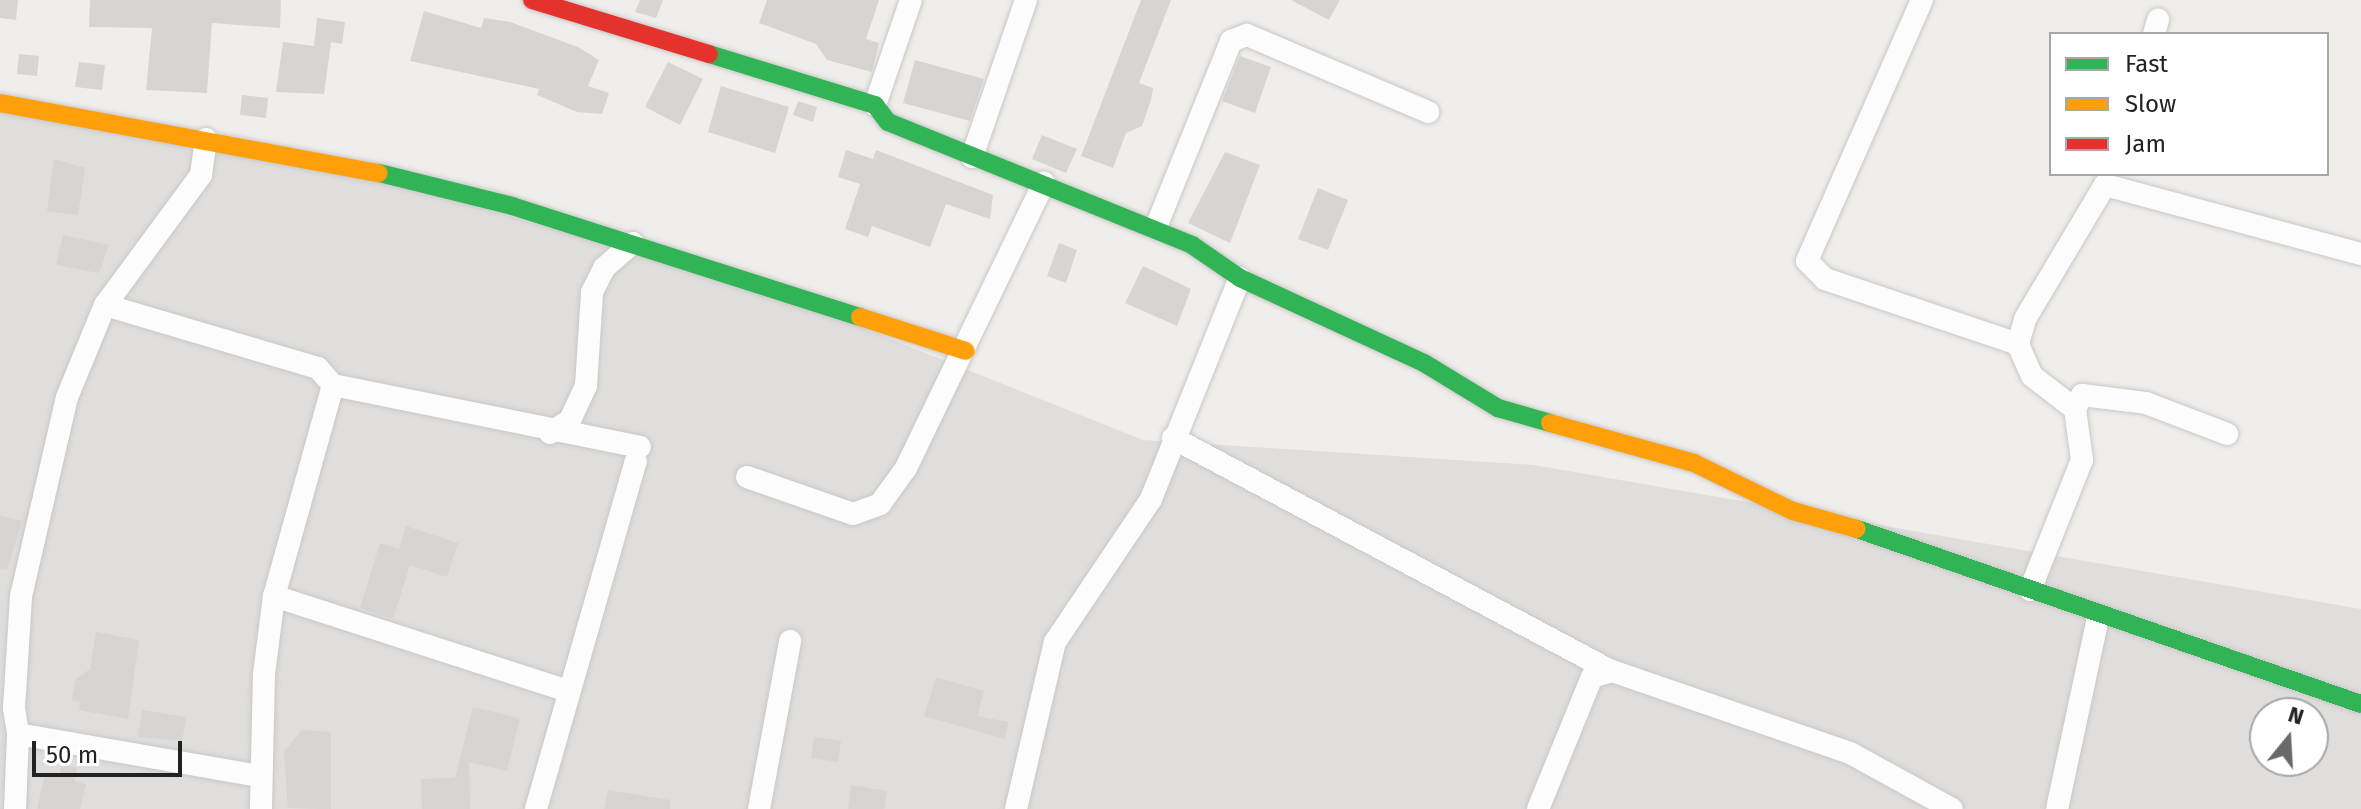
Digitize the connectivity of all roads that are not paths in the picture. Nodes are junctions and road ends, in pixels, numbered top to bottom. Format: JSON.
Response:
{"nodes":[{"id":1,"x":532,"y":0,"type":"edge"},
{"id":2,"x":911,"y":0,"type":"edge"},
{"id":3,"x":1026,"y":0,"type":"edge"},
{"id":4,"x":1922,"y":0,"type":"edge"},
{"id":5,"x":0,"y":103,"type":"edge"},
{"id":6,"x":875,"y":105,"type":"junction"},
{"id":7,"x":1428,"y":112,"type":"dead end"},
{"id":8,"x":206,"y":139,"type":"junction"},
{"id":9,"x":972,"y":157,"type":"junction"},
{"id":10,"x":2106,"y":180,"type":"edge"},
{"id":11,"x":1044,"y":183,"type":"junction"},
{"id":12,"x":1156,"y":227,"type":"junction"},
{"id":13,"x":633,"y":243,"type":"junction"},
{"id":14,"x":2361,"y":254,"type":"edge"},
{"id":15,"x":1240,"y":278,"type":"junction"},
{"id":16,"x":105,"y":305,"type":"junction"},
{"id":17,"x":2018,"y":344,"type":"junction"},
{"id":18,"x":966,"y":351,"type":"junction"},
{"id":19,"x":333,"y":385,"type":"junction"},
{"id":20,"x":2075,"y":409,"type":"junction"},
{"id":21,"x":550,"y":433,"type":"junction"},
{"id":22,"x":2227,"y":434,"type":"dead end"},
{"id":23,"x":1173,"y":438,"type":"junction"},
{"id":24,"x":747,"y":477,"type":"dead end"},
{"id":25,"x":2030,"y":590,"type":"junction"},
{"id":26,"x":274,"y":596,"type":"junction"},
{"id":27,"x":2098,"y":617,"type":"junction"},
{"id":28,"x":790,"y":641,"type":"dead end"},
{"id":29,"x":1612,"y":671,"type":"junction"},
{"id":30,"x":565,"y":690,"type":"junction"},
{"id":31,"x":2361,"y":704,"type":"edge"},
{"id":32,"x":18,"y":734,"type":"junction"},
{"id":33,"x":258,"y":776,"type":"junction"},
{"id":34,"x":15,"y":809,"type":"edge"},
{"id":35,"x":261,"y":809,"type":"edge"},
{"id":36,"x":536,"y":809,"type":"edge"},
{"id":37,"x":759,"y":809,"type":"edge"},
{"id":38,"x":1016,"y":809,"type":"edge"},
{"id":39,"x":1538,"y":809,"type":"edge"},
{"id":40,"x":1952,"y":809,"type":"edge"},
{"id":41,"x":2057,"y":809,"type":"edge"}],
"edges":[{"from":1,"to":6,"type":"street"},
{"from":2,"to":6,"type":"street"},
{"from":3,"to":9,"type":"street"},
{"from":4,"to":17,"type":"street"},
{"from":5,"to":8,"type":"street"},
{"from":6,"to":9,"type":"street"},
{"from":7,"to":12,"type":"street"},
{"from":8,"to":13,"type":"street"},
{"from":8,"to":16,"type":"street"},
{"from":9,"to":11,"type":"street"},
{"from":10,"to":14,"type":"street"},
{"from":10,"to":17,"type":"street"},
{"from":11,"to":12,"type":"street"},
{"from":11,"to":18,"type":"street"},
{"from":12,"to":15,"type":"street"},
{"from":13,"to":18,"type":"street"},
{"from":13,"to":21,"type":"street"},
{"from":15,"to":23,"type":"street"},
{"from":15,"to":25,"type":"street"},
{"from":16,"to":19,"type":"street"},
{"from":16,"to":32,"type":"street"},
{"from":17,"to":20,"type":"street"},
{"from":18,"to":24,"type":"street"},
{"from":19,"to":21,"type":"street"},
{"from":19,"to":26,"type":"street"},
{"from":20,"to":22,"type":"street"},
{"from":20,"to":25,"type":"street"},
{"from":21,"to":30,"type":"street"},
{"from":23,"to":29,"type":"street"},
{"from":23,"to":38,"type":"street"},
{"from":25,"to":27,"type":"street"},
{"from":26,"to":30,"type":"street"},
{"from":26,"to":33,"type":"street"},
{"from":27,"to":31,"type":"street"},
{"from":27,"to":41,"type":"street"},
{"from":28,"to":37,"type":"street"},
{"from":29,"to":39,"type":"street"},
{"from":29,"to":40,"type":"street"},
{"from":30,"to":36,"type":"street"},
{"from":32,"to":33,"type":"street"},
{"from":32,"to":34,"type":"street"},
{"from":33,"to":35,"type":"street"}]}
